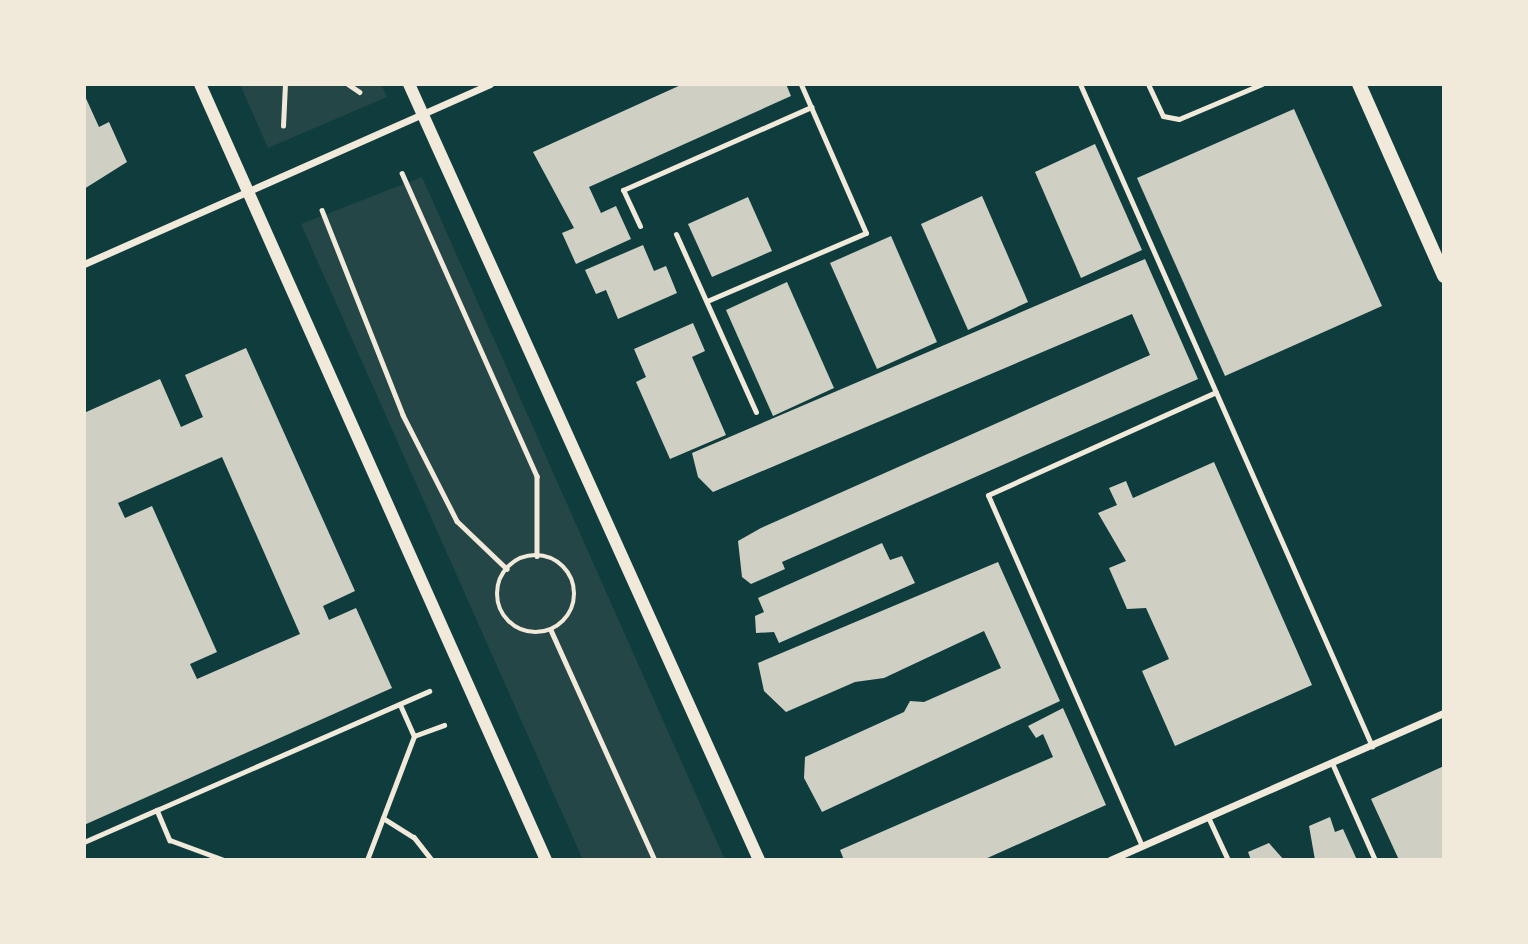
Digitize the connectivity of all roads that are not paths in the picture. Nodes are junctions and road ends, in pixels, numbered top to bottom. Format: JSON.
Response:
{"nodes":[{"id":1,"x":200,"y":84,"type":"edge"},
{"id":2,"x":409,"y":84,"type":"edge"},
{"id":3,"x":490,"y":84,"type":"edge"},
{"id":4,"x":801,"y":84,"type":"edge"},
{"id":5,"x":1080,"y":84,"type":"edge"},
{"id":6,"x":1149,"y":84,"type":"edge"},
{"id":7,"x":1262,"y":84,"type":"edge"},
{"id":8,"x":1359,"y":84,"type":"edge"},
{"id":9,"x":811,"y":107,"type":"junction"},
{"id":10,"x":423,"y":114,"type":"junction"},
{"id":11,"x":247,"y":192,"type":"junction"},
{"id":12,"x":640,"y":226,"type":"dead end"},
{"id":13,"x":676,"y":234,"type":"dead end"},
{"id":14,"x":84,"y":264,"type":"edge"},
{"id":15,"x":1444,"y":276,"type":"edge"},
{"id":16,"x":707,"y":301,"type":"junction"},
{"id":17,"x":1216,"y":392,"type":"junction"},
{"id":18,"x":756,"y":412,"type":"dead end"},
{"id":19,"x":1444,"y":713,"type":"edge"},
{"id":20,"x":1371,"y":746,"type":"junction"},
{"id":21,"x":1332,"y":763,"type":"junction"},
{"id":22,"x":1208,"y":817,"type":"junction"},
{"id":23,"x":1142,"y":846,"type":"junction"},
{"id":24,"x":546,"y":860,"type":"edge"},
{"id":25,"x":759,"y":860,"type":"edge"},
{"id":26,"x":1110,"y":860,"type":"edge"},
{"id":27,"x":1228,"y":860,"type":"edge"},
{"id":28,"x":1375,"y":860,"type":"edge"}],
"edges":[{"from":1,"to":11,"type":"street"},
{"from":2,"to":10,"type":"street"},
{"from":3,"to":10,"type":"street"},
{"from":4,"to":9,"type":"lane"},
{"from":5,"to":17,"type":"lane"},
{"from":6,"to":7,"type":"lane"},
{"from":8,"to":15,"type":"main road"},
{"from":9,"to":12,"type":"lane"},
{"from":9,"to":16,"type":"lane"},
{"from":10,"to":11,"type":"street"},
{"from":10,"to":25,"type":"street"},
{"from":11,"to":14,"type":"street"},
{"from":11,"to":24,"type":"street"},
{"from":13,"to":16,"type":"lane"},
{"from":16,"to":18,"type":"lane"},
{"from":17,"to":20,"type":"lane"},
{"from":17,"to":23,"type":"lane"},
{"from":19,"to":20,"type":"street"},
{"from":20,"to":21,"type":"street"},
{"from":21,"to":22,"type":"street"},
{"from":21,"to":28,"type":"lane"},
{"from":22,"to":23,"type":"street"},
{"from":22,"to":27,"type":"lane"},
{"from":23,"to":26,"type":"street"}]}
